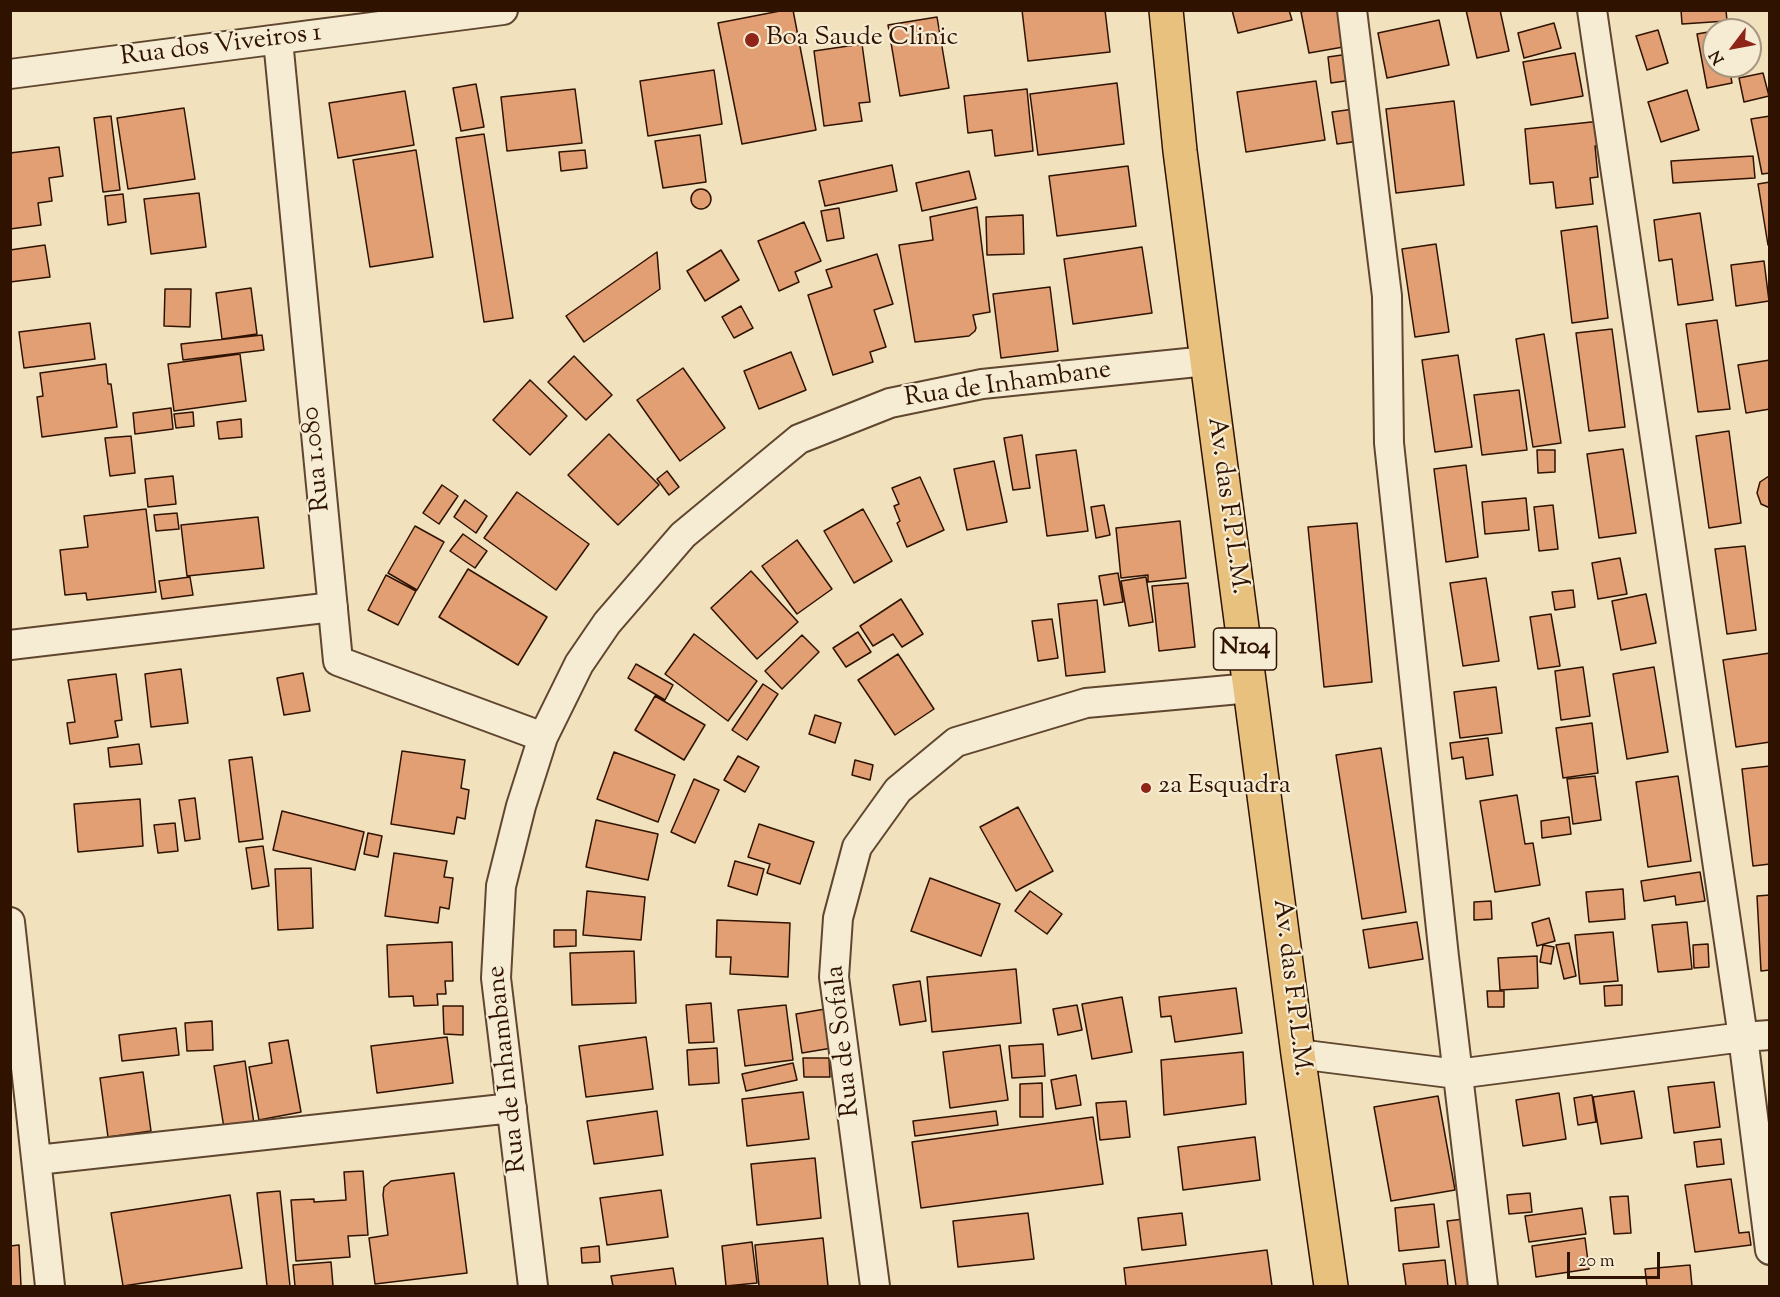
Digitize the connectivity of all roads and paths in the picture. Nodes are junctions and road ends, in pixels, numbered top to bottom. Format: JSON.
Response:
{"nodes":[{"id":1,"x":503,"y":10,"type":"edge"},
{"id":2,"x":1166,"y":10,"type":"edge"},
{"id":3,"x":1352,"y":10,"type":"edge"},
{"id":4,"x":1593,"y":10,"type":"edge"},
{"id":5,"x":278,"y":40,"type":"junction"},
{"id":6,"x":10,"y":74,"type":"edge"},
{"id":7,"x":1207,"y":361,"type":"junction"},
{"id":8,"x":333,"y":607,"type":"junction"},
{"id":9,"x":10,"y":645,"type":"edge"},
{"id":10,"x":1251,"y":688,"type":"junction"},
{"id":11,"x":543,"y":737,"type":"junction"},
{"id":12,"x":10,"y":922,"type":"edge"},
{"id":13,"x":1756,"y":1036,"type":"edge"},
{"id":14,"x":1298,"y":1054,"type":"junction"},
{"id":15,"x":1457,"y":1074,"type":"junction"},
{"id":16,"x":512,"y":1108,"type":"junction"},
{"id":17,"x":37,"y":1161,"type":"junction"},
{"id":18,"x":1770,"y":1250,"type":"edge"},
{"id":19,"x":50,"y":1287,"type":"edge"},
{"id":20,"x":533,"y":1287,"type":"edge"},
{"id":21,"x":875,"y":1287,"type":"edge"},
{"id":22,"x":1331,"y":1287,"type":"edge"},
{"id":23,"x":1483,"y":1287,"type":"edge"}],
"edges":[{"from":1,"to":5,"type":"street","name":"Rua dos Viveiros 1"},
{"from":2,"to":7,"type":"main road","name":"Av. das F.P.L.M.","number":"N104"},
{"from":3,"to":15,"type":"street"},
{"from":4,"to":13,"type":"street"},
{"from":5,"to":6,"type":"street","name":"Rua dos Viveiros 1"},
{"from":5,"to":8,"type":"street","name":"Rua 1.080"},
{"from":7,"to":10,"type":"main road","name":"Av. das F.P.L.M.","number":"N104"},
{"from":7,"to":11,"type":"street","name":"Rua de Inhambane"},
{"from":8,"to":9,"type":"street"},
{"from":8,"to":11,"type":"street","name":"Rua 1.080"},
{"from":10,"to":14,"type":"main road","name":"Av. das F.P.L.M.","number":"N104"},
{"from":10,"to":21,"type":"street","name":"Rua de Sofala"},
{"from":11,"to":16,"type":"street","name":"Rua de Inhambane"},
{"from":12,"to":17,"type":"street"},
{"from":13,"to":15,"type":"street"},
{"from":13,"to":18,"type":"street"},
{"from":14,"to":15,"type":"street"},
{"from":14,"to":22,"type":"main road","name":"Av. das F.P.L.M.","number":"N104"},
{"from":15,"to":23,"type":"street"},
{"from":16,"to":17,"type":"street"},
{"from":16,"to":20,"type":"street","name":"Rua de Inhambane"},
{"from":17,"to":19,"type":"street"}]}
